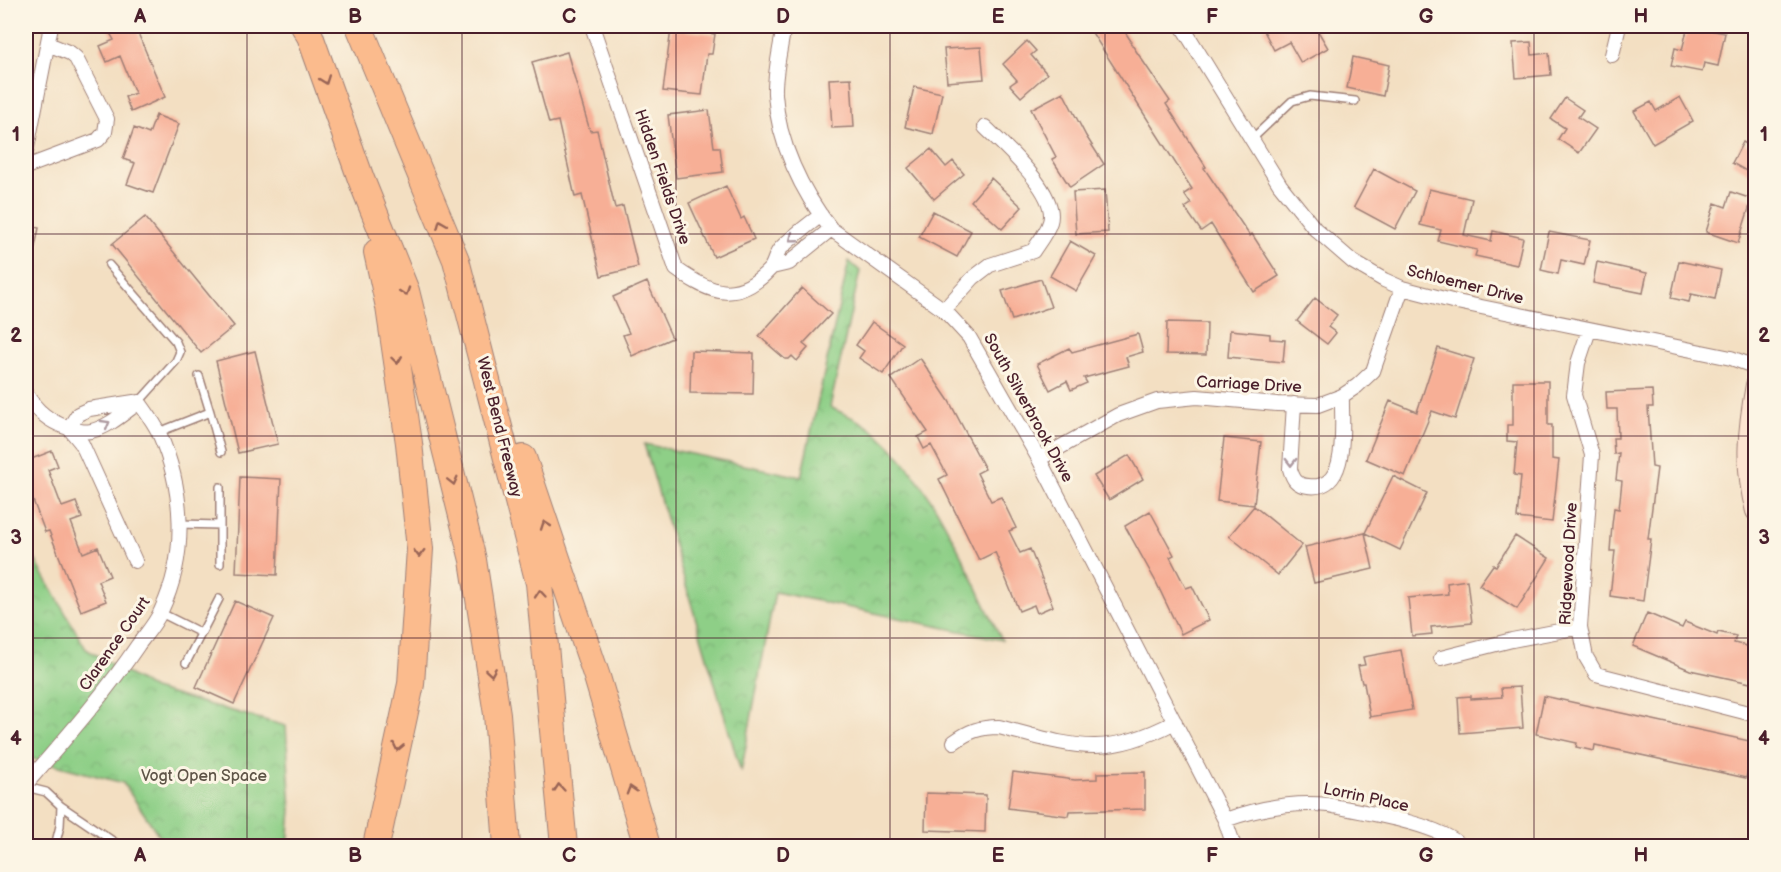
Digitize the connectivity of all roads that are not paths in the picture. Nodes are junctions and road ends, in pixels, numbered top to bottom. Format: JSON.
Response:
{"nodes":[{"id":1,"x":51,"y":26,"type":"edge"},
{"id":2,"x":304,"y":26,"type":"edge"},
{"id":3,"x":359,"y":26,"type":"edge"},
{"id":4,"x":592,"y":26,"type":"edge"},
{"id":5,"x":784,"y":26,"type":"edge"},
{"id":6,"x":1182,"y":26,"type":"edge"},
{"id":7,"x":1619,"y":26,"type":"edge"},
{"id":8,"x":48,"y":44,"type":"junction"},
{"id":9,"x":1612,"y":55,"type":"dead end"},
{"id":10,"x":1355,"y":101,"type":"dead end"},
{"id":11,"x":985,"y":127,"type":"dead end"},
{"id":12,"x":1253,"y":138,"type":"junction"},
{"id":13,"x":26,"y":153,"type":"edge"},
{"id":14,"x":26,"y":167,"type":"edge"},
{"id":15,"x":361,"y":179,"type":"junction"},
{"id":16,"x":821,"y":215,"type":"junction"},
{"id":17,"x":831,"y":229,"type":"junction"},
{"id":18,"x":456,"y":260,"type":"junction"},
{"id":19,"x":109,"y":266,"type":"dead end"},
{"id":20,"x":772,"y":267,"type":"junction"},
{"id":21,"x":1402,"y":288,"type":"junction"},
{"id":22,"x":944,"y":310,"type":"junction"},
{"id":23,"x":1589,"y":330,"type":"junction"},
{"id":24,"x":1755,"y":367,"type":"edge"},
{"id":25,"x":199,"y":376,"type":"dead end"},
{"id":26,"x":1755,"y":385,"type":"edge"},
{"id":27,"x":26,"y":394,"type":"edge"},
{"id":28,"x":1342,"y":396,"type":"junction"},
{"id":29,"x":140,"y":402,"type":"junction"},
{"id":30,"x":1294,"y":404,"type":"junction"},
{"id":31,"x":210,"y":412,"type":"junction"},
{"id":32,"x":69,"y":428,"type":"junction"},
{"id":33,"x":159,"y":432,"type":"junction"},
{"id":34,"x":221,"y":452,"type":"dead end"},
{"id":35,"x":1039,"y":459,"type":"junction"},
{"id":36,"x":220,"y":487,"type":"dead end"},
{"id":37,"x":1755,"y":511,"type":"edge"},
{"id":38,"x":180,"y":524,"type":"junction"},
{"id":39,"x":220,"y":525,"type":"junction"},
{"id":40,"x":135,"y":561,"type":"dead end"},
{"id":41,"x":220,"y":564,"type":"dead end"},
{"id":42,"x":219,"y":599,"type":"dead end"},
{"id":43,"x":161,"y":613,"type":"junction"},
{"id":44,"x":1580,"y":627,"type":"junction"},
{"id":45,"x":201,"y":633,"type":"junction"},
{"id":46,"x":1441,"y":658,"type":"dead end"},
{"id":47,"x":186,"y":663,"type":"dead end"},
{"id":48,"x":1755,"y":715,"type":"edge"},
{"id":49,"x":1175,"y":722,"type":"junction"},
{"id":50,"x":954,"y":742,"type":"dead end"},
{"id":51,"x":26,"y":785,"type":"edge"},
{"id":52,"x":61,"y":806,"type":"junction"},
{"id":53,"x":1225,"y":820,"type":"junction"},
{"id":54,"x":55,"y":846,"type":"edge"},
{"id":55,"x":120,"y":846,"type":"edge"},
{"id":56,"x":376,"y":846,"type":"edge"},
{"id":57,"x":507,"y":846,"type":"edge"},
{"id":58,"x":564,"y":846,"type":"edge"},
{"id":59,"x":647,"y":846,"type":"edge"},
{"id":60,"x":1234,"y":846,"type":"edge"},
{"id":61,"x":1461,"y":846,"type":"edge"}],
"edges":[{"from":1,"to":8,"type":"street"},
{"from":2,"to":15,"type":"highway","one_way":true},
{"from":18,"to":3,"type":"highway","name":"West Bend Freeway","one_way":true},
{"from":4,"to":20,"type":"street","name":"Hidden Fields Drive"},
{"from":5,"to":16,"type":"street","name":"South Silverbrook Drive"},
{"from":6,"to":12,"type":"street","name":"Schloemer Drive"},
{"from":7,"to":9,"type":"street"},
{"from":8,"to":13,"type":"street"},
{"from":8,"to":14,"type":"street"},
{"from":10,"to":12,"type":"lane"},
{"from":11,"to":22,"type":"street"},
{"from":12,"to":21,"type":"street","name":"Schloemer Drive"},
{"from":15,"to":56,"type":"highway","one_way":true},
{"from":15,"to":57,"type":"highway","one_way":true},
{"from":16,"to":17,"type":"street","name":"South Silverbrook Drive"},
{"from":16,"to":20,"type":"street","name":"Hidden Fields Drive","one_way":true},
{"from":17,"to":20,"type":"street","name":"Hidden Fields Drive"},
{"from":17,"to":22,"type":"street","name":"South Silverbrook Drive"},
{"from":58,"to":18,"type":"highway","name":"West Bend Freeway","one_way":true},
{"from":59,"to":18,"type":"highway","one_way":true},
{"from":19,"to":29,"type":"lane"},
{"from":21,"to":23,"type":"street","name":"Schloemer Drive"},
{"from":21,"to":28,"type":"street","name":"Carriage Drive"},
{"from":22,"to":35,"type":"street","name":"South Silverbrook Drive"},
{"from":23,"to":24,"type":"street","name":"Schloemer Drive"},
{"from":23,"to":44,"type":"street","name":"Ridgewood Drive"},
{"from":25,"to":31,"type":"lane"},
{"from":26,"to":37,"type":"street"},
{"from":27,"to":32,"type":"street"},
{"from":28,"to":30,"type":"street","name":"Carriage Drive"},
{"from":30,"to":28,"type":"street","one_way":true},
{"from":32,"to":29,"type":"street","one_way":true},
{"from":29,"to":32,"type":"street"},
{"from":29,"to":33,"type":"street","name":"Clarence Court"},
{"from":30,"to":35,"type":"street","name":"Carriage Drive"},
{"from":31,"to":33,"type":"lane"},
{"from":31,"to":34,"type":"lane"},
{"from":32,"to":40,"type":"street"},
{"from":33,"to":38,"type":"street","name":"Clarence Court"},
{"from":35,"to":49,"type":"street","name":"South Silverbrook Drive"},
{"from":36,"to":39,"type":"lane"},
{"from":38,"to":39,"type":"lane"},
{"from":38,"to":43,"type":"street","name":"Clarence Court"},
{"from":39,"to":41,"type":"lane"},
{"from":42,"to":45,"type":"lane"},
{"from":43,"to":45,"type":"lane"},
{"from":43,"to":51,"type":"street","name":"Clarence Court"},
{"from":44,"to":46,"type":"street"},
{"from":44,"to":48,"type":"street","name":"Ridgewood Drive"},
{"from":45,"to":47,"type":"lane"},
{"from":49,"to":50,"type":"street"},
{"from":49,"to":53,"type":"street","name":"South Silverbrook Drive"},
{"from":51,"to":52,"type":"lane"},
{"from":52,"to":54,"type":"lane"},
{"from":52,"to":55,"type":"lane"},
{"from":53,"to":60,"type":"street","name":"South Silverbrook Drive"},
{"from":53,"to":61,"type":"street","name":"Lorrin Place"}]}
